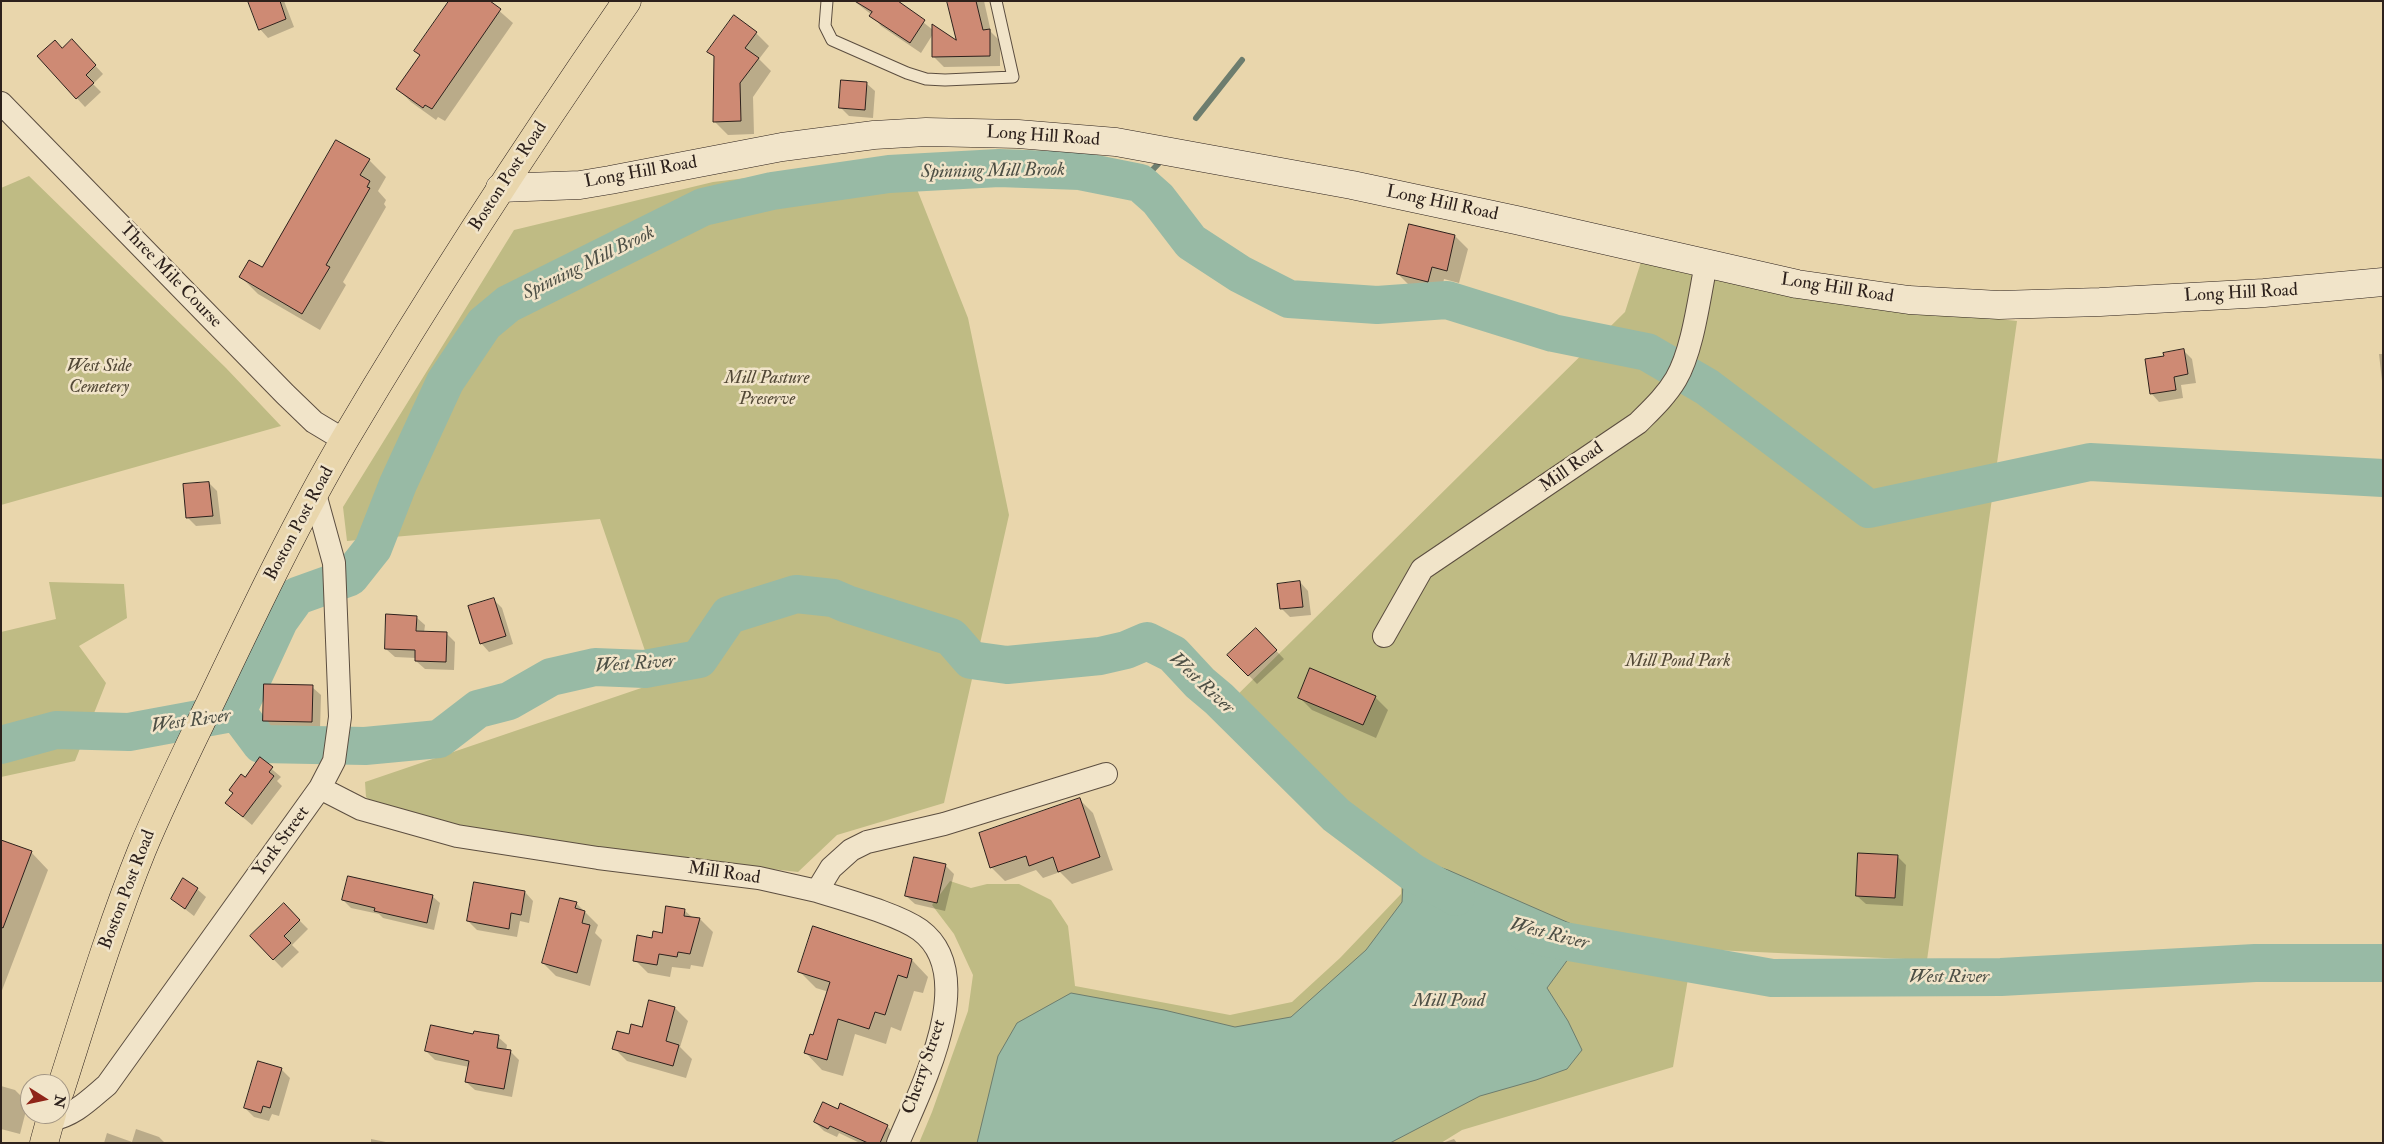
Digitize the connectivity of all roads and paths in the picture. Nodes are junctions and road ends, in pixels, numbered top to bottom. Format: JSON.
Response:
{"nodes":[{"id":1,"x":627,"y":1,"type":"edge"},
{"id":2,"x":827,"y":1,"type":"edge"},
{"id":3,"x":996,"y":1,"type":"edge"},
{"id":4,"x":1,"y":103,"type":"edge"},
{"id":5,"x":500,"y":188,"type":"junction"},
{"id":6,"x":1706,"y":264,"type":"junction"},
{"id":7,"x":2383,"y":282,"type":"edge"},
{"id":8,"x":344,"y":440,"type":"junction"},
{"id":9,"x":315,"y":494,"type":"junction"},
{"id":10,"x":1384,"y":636,"type":"dead end"},
{"id":11,"x":1106,"y":774,"type":"dead end"},
{"id":12,"x":320,"y":788,"type":"junction"},
{"id":13,"x":817,"y":891,"type":"junction"},
{"id":14,"x":65,"y":1074,"type":"edge"},
{"id":15,"x":49,"y":1125,"type":"edge"},
{"id":16,"x":898,"y":1143,"type":"edge"}],
"edges":[{"from":1,"to":5,"type":"main road","name":"Boston Post Road"},
{"from":2,"to":3,"type":"lane"},
{"from":4,"to":8,"type":"street","name":"Three Mile Course"},
{"from":5,"to":6,"type":"street","name":"Long Hill Road"},
{"from":5,"to":8,"type":"main road","name":"Boston Post Road"},
{"from":6,"to":7,"type":"street","name":"Long Hill Road"},
{"from":6,"to":10,"type":"street","name":"Mill Road"},
{"from":8,"to":9,"type":"main road","name":"Boston Post Road"},
{"from":9,"to":12,"type":"street","name":"York Street"},
{"from":9,"to":14,"type":"main road","name":"Boston Post Road"},
{"from":11,"to":13,"type":"street"},
{"from":12,"to":13,"type":"street","name":"Mill Road"},
{"from":12,"to":15,"type":"street","name":"York Street"},
{"from":13,"to":16,"type":"street","name":"Cherry Street"}]}
